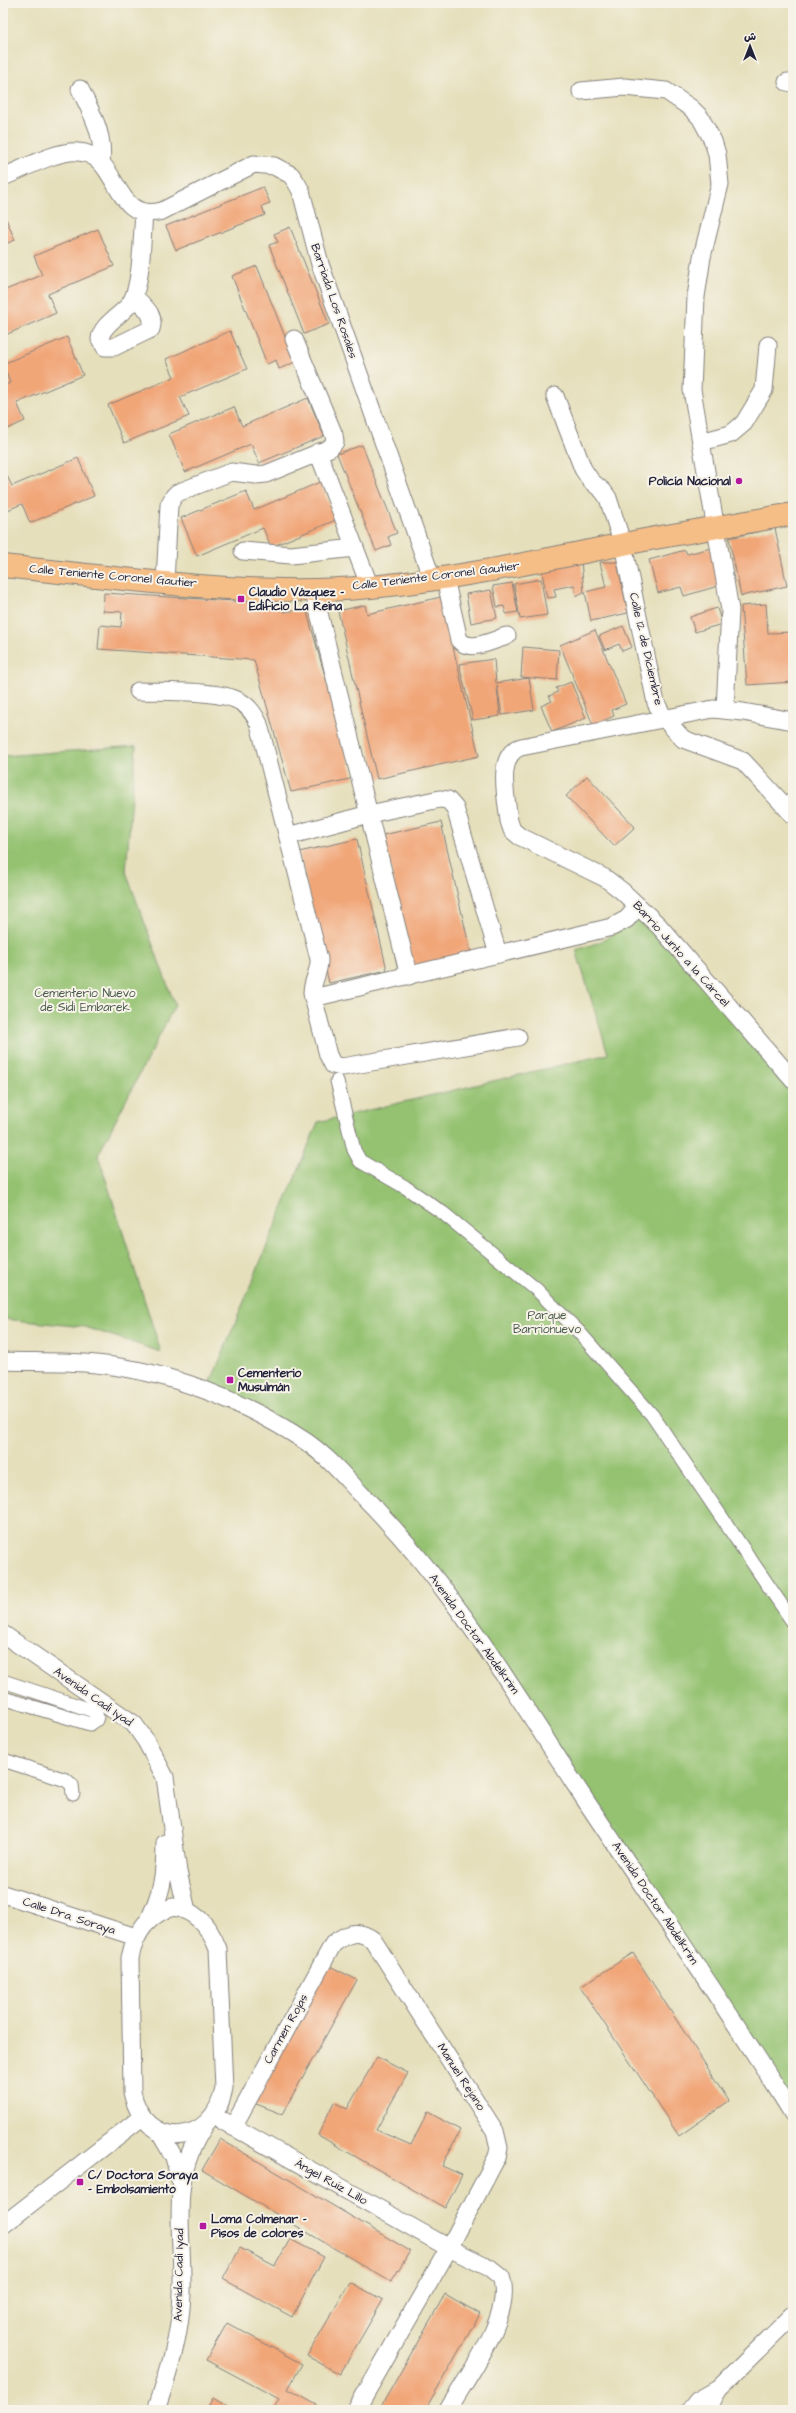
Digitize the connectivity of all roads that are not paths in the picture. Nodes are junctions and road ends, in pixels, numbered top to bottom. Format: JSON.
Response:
{"nodes":[{"id":1,"x":80,"y":89,"type":"dead end"},
{"id":2,"x":581,"y":91,"type":"dead end"},
{"id":3,"x":101,"y":162,"type":"junction"},
{"id":4,"x":3,"y":177,"type":"edge"},
{"id":5,"x":144,"y":213,"type":"junction"},
{"id":6,"x":134,"y":296,"type":"dead end"},
{"id":7,"x":294,"y":339,"type":"dead end"},
{"id":8,"x":768,"y":345,"type":"dead end"},
{"id":9,"x":555,"y":396,"type":"dead end"},
{"id":10,"x":701,"y":442,"type":"junction"},
{"id":11,"x":318,"y":452,"type":"junction"},
{"id":12,"x":793,"y":514,"type":"edge"},
{"id":13,"x":716,"y":528,"type":"junction"},
{"id":14,"x":623,"y":545,"type":"junction"},
{"id":15,"x":355,"y":548,"type":"junction"},
{"id":16,"x":243,"y":551,"type":"dead end"},
{"id":17,"x":3,"y":566,"type":"edge"},
{"id":18,"x":439,"y":578,"type":"junction"},
{"id":19,"x":165,"y":582,"type":"junction"},
{"id":20,"x":370,"y":587,"type":"junction"},
{"id":21,"x":313,"y":589,"type":"junction"},
{"id":22,"x":507,"y":636,"type":"dead end"},
{"id":23,"x":138,"y":691,"type":"dead end"},
{"id":24,"x":725,"y":709,"type":"junction"},
{"id":25,"x":664,"y":718,"type":"junction"},
{"id":26,"x":793,"y":722,"type":"edge"},
{"id":27,"x":369,"y":814,"type":"junction"},
{"id":28,"x":793,"y":815,"type":"edge"},
{"id":29,"x":288,"y":836,"type":"junction"},
{"id":30,"x":638,"y":906,"type":"junction"},
{"id":31,"x":498,"y":954,"type":"junction"},
{"id":32,"x":409,"y":976,"type":"junction"},
{"id":33,"x":313,"y":998,"type":"junction"},
{"id":34,"x":518,"y":1037,"type":"dead end"},
{"id":35,"x":792,"y":1076,"type":"edge"},
{"id":36,"x":337,"y":1081,"type":"dead end"},
{"id":37,"x":3,"y":1361,"type":"edge"},
{"id":38,"x":793,"y":1622,"type":"edge"},
{"id":39,"x":3,"y":1634,"type":"edge"},
{"id":40,"x":3,"y":1681,"type":"edge"},
{"id":41,"x":3,"y":1698,"type":"edge"},
{"id":42,"x":3,"y":1760,"type":"edge"},
{"id":43,"x":165,"y":1777,"type":"junction"},
{"id":44,"x":73,"y":1794,"type":"dead end"},
{"id":45,"x":3,"y":1894,"type":"edge"},
{"id":46,"x":187,"y":1911,"type":"junction"},
{"id":47,"x":149,"y":1920,"type":"junction"},
{"id":48,"x":344,"y":1935,"type":"joint"},
{"id":49,"x":136,"y":1937,"type":"junction"},
{"id":50,"x":793,"y":2114,"type":"edge"},
{"id":51,"x":142,"y":2117,"type":"junction"},
{"id":52,"x":210,"y":2119,"type":"junction"},
{"id":53,"x":233,"y":2127,"type":"junction"},
{"id":54,"x":158,"y":2130,"type":"junction"},
{"id":55,"x":181,"y":2184,"type":"junction"},
{"id":56,"x":3,"y":2225,"type":"edge"},
{"id":57,"x":449,"y":2248,"type":"junction"},
{"id":58,"x":793,"y":2315,"type":"edge"},
{"id":59,"x":718,"y":2389,"type":"junction"},
{"id":60,"x":156,"y":2410,"type":"edge"},
{"id":61,"x":356,"y":2410,"type":"edge"},
{"id":62,"x":448,"y":2410,"type":"edge"},
{"id":63,"x":690,"y":2410,"type":"edge"},
{"id":64,"x":708,"y":2410,"type":"edge"}],
"edges":[{"from":1,"to":3,"type":"street"},
{"from":2,"to":10,"type":"street"},
{"from":3,"to":4,"type":"street"},
{"from":3,"to":5,"type":"street"},
{"from":5,"to":6,"type":"street"},
{"from":5,"to":18,"type":"street","name":"Barriada Los Rosales"},
{"from":7,"to":11,"type":"street"},
{"from":8,"to":10,"type":"street"},
{"from":9,"to":14,"type":"street","name":"Calle 12 de Diciembre"},
{"from":10,"to":13,"type":"street"},
{"from":11,"to":15,"type":"street"},
{"from":11,"to":19,"type":"street"},
{"from":12,"to":13,"type":"main road","name":"Calle Teniente Coronel Gautier"},
{"from":13,"to":14,"type":"main road","name":"Calle Teniente Coronel Gautier"},
{"from":13,"to":24,"type":"street"},
{"from":14,"to":18,"type":"main road","name":"Calle Teniente Coronel Gautier"},
{"from":14,"to":25,"type":"street","name":"Calle 12 de Diciembre"},
{"from":15,"to":16,"type":"street"},
{"from":15,"to":20,"type":"street"},
{"from":17,"to":19,"type":"main road","name":"Calle Teniente Coronel Gautier"},
{"from":18,"to":20,"type":"main road","name":"Calle Teniente Coronel Gautier"},
{"from":18,"to":22,"type":"street","name":"Barriada Los Rosales"},
{"from":19,"to":21,"type":"main road","name":"Calle Teniente Coronel Gautier"},
{"from":20,"to":21,"type":"main road","name":"Calle Teniente Coronel Gautier"},
{"from":21,"to":27,"type":"street"},
{"from":23,"to":29,"type":"street"},
{"from":24,"to":25,"type":"street","name":"Calle 12 de Diciembre"},
{"from":24,"to":26,"type":"street","name":"Calle 12 de Diciembre"},
{"from":25,"to":28,"type":"street"},
{"from":25,"to":30,"type":"street","name":"Barrio Junto a la Cárcel"},
{"from":27,"to":29,"type":"street"},
{"from":27,"to":31,"type":"street"},
{"from":27,"to":32,"type":"street"},
{"from":29,"to":33,"type":"street"},
{"from":30,"to":31,"type":"street"},
{"from":30,"to":35,"type":"street","name":"Barrio Junto a la Cárcel"},
{"from":31,"to":32,"type":"street"},
{"from":32,"to":33,"type":"street"},
{"from":33,"to":34,"type":"street"},
{"from":36,"to":38,"type":"street"},
{"from":37,"to":50,"type":"street","name":"Avenida Doctor Abdelkrim"},
{"from":39,"to":43,"type":"street","name":"Avenida Cadi Iyad"},
{"from":40,"to":41,"type":"street"},
{"from":42,"to":44,"type":"street"},
{"from":43,"to":46,"type":"street","name":"Avenida Cadi Iyad"},
{"from":43,"to":47,"type":"street","name":"Avenida Cadi Iyad"},
{"from":45,"to":49,"type":"street","name":"Calle Dra. Soraya"},
{"from":46,"to":47,"type":"street"},
{"from":46,"to":52,"type":"street","name":"Avenida Cadi Iyad"},
{"from":47,"to":49,"type":"street"},
{"from":48,"to":53,"type":"street","name":"Carmen Rojas"},
{"from":48,"to":57,"type":"street","name":"Manuel Rejano"},
{"from":49,"to":51,"type":"street"},
{"from":51,"to":54,"type":"street"},
{"from":51,"to":56,"type":"street"},
{"from":52,"to":53,"type":"street","name":"Ángel Ruiz Lillo"},
{"from":52,"to":54,"type":"street"},
{"from":52,"to":55,"type":"street","name":"Avenida Cadi Iyad"},
{"from":53,"to":57,"type":"street","name":"Ángel Ruiz Lillo"},
{"from":54,"to":55,"type":"street","name":"Avenida Cadi Iyad"},
{"from":55,"to":60,"type":"street","name":"Avenida Cadi Iyad"},
{"from":57,"to":61,"type":"street","name":"Manuel Rejano"},
{"from":57,"to":62,"type":"street","name":"Ángel Ruiz Lillo"},
{"from":58,"to":59,"type":"street"},
{"from":59,"to":63,"type":"street"},
{"from":59,"to":64,"type":"street"}]}
